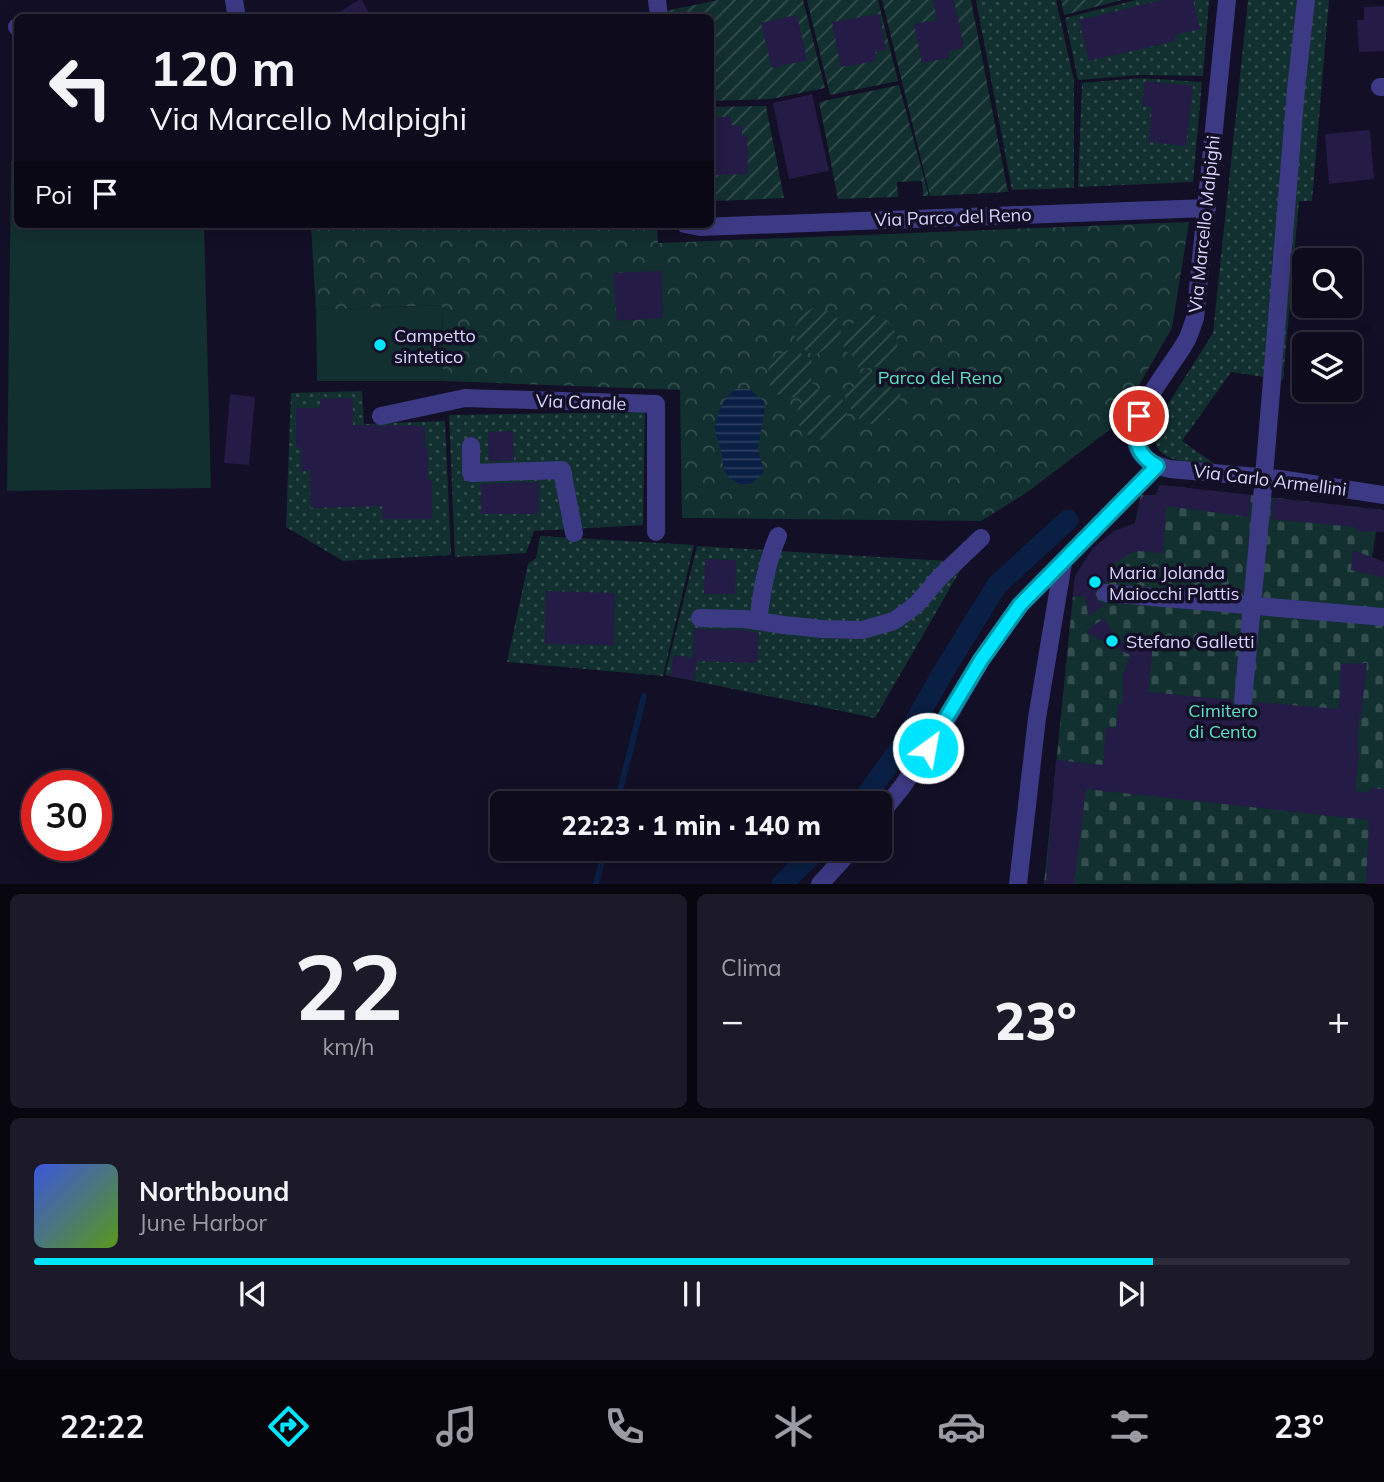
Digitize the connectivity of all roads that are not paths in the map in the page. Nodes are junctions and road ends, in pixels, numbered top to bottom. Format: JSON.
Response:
{"nodes":[{"id":1,"x":1227,"y":0,"type":"edge"},
{"id":2,"x":1306,"y":0,"type":"edge"},
{"id":3,"x":1207,"y":208,"type":"junction"},
{"id":4,"x":714,"y":224,"type":"edge"},
{"id":5,"x":381,"y":416,"type":"dead end"},
{"id":6,"x":471,"y":446,"type":"dead end"},
{"id":7,"x":1157,"y":466,"type":"junction"},
{"id":8,"x":1264,"y":477,"type":"junction"},
{"id":9,"x":1384,"y":495,"type":"edge"},
{"id":10,"x":656,"y":532,"type":"dead end"},
{"id":11,"x":574,"y":533,"type":"dead end"},
{"id":12,"x":778,"y":536,"type":"dead end"},
{"id":13,"x":981,"y":538,"type":"dead end"},
{"id":14,"x":1063,"y":563,"type":"junction"},
{"id":15,"x":1106,"y":593,"type":"dead end"},
{"id":16,"x":1252,"y":606,"type":"junction"},
{"id":17,"x":700,"y":618,"type":"dead end"},
{"id":18,"x":1384,"y":618,"type":"edge"},
{"id":19,"x":758,"y":621,"type":"junction"},
{"id":20,"x":1243,"y":701,"type":"dead end"},
{"id":21,"x":892,"y":799,"type":"edge"},
{"id":22,"x":841,"y":861,"type":"edge"},
{"id":23,"x":820,"y":884,"type":"edge"},
{"id":24,"x":1018,"y":884,"type":"edge"}],
"edges":[{"from":1,"to":3,"type":"street","name":"Via Marcello Malpighi"},
{"from":2,"to":8,"type":"street"},
{"from":3,"to":4,"type":"street","name":"Via Parco del Reno"},
{"from":3,"to":7,"type":"street","name":"Via Marcello Malpighi"},
{"from":5,"to":10,"type":"street","name":"Via Canale"},
{"from":6,"to":11,"type":"street"},
{"from":7,"to":8,"type":"street","name":"Via Carlo Armellini"},
{"from":7,"to":14,"type":"street"},
{"from":8,"to":9,"type":"street","name":"Via Carlo Armellini"},
{"from":8,"to":16,"type":"street"},
{"from":12,"to":19,"type":"street"},
{"from":13,"to":19,"type":"street"},
{"from":14,"to":21,"type":"street"},
{"from":14,"to":24,"type":"street"},
{"from":15,"to":16,"type":"street"},
{"from":16,"to":18,"type":"street"},
{"from":16,"to":20,"type":"street"},
{"from":17,"to":19,"type":"street"},
{"from":22,"to":23,"type":"street"}]}
